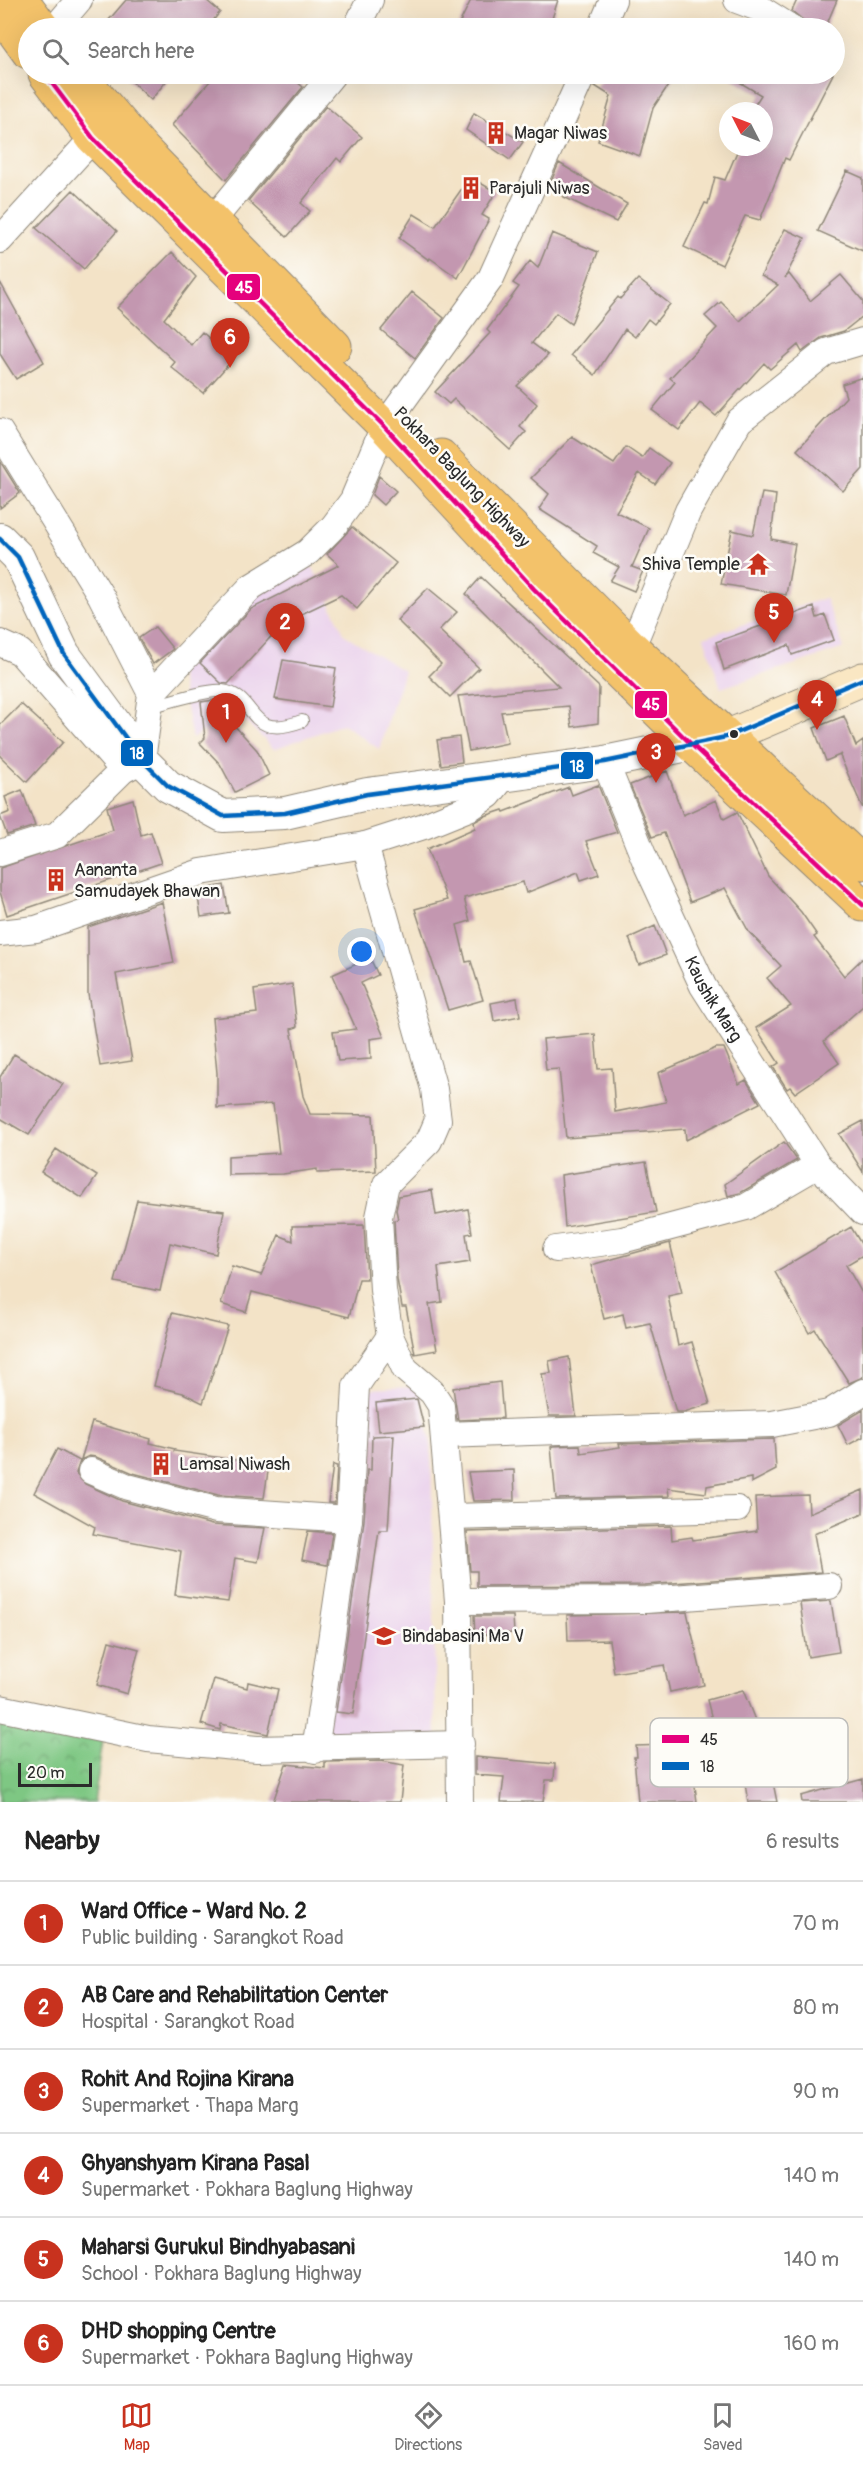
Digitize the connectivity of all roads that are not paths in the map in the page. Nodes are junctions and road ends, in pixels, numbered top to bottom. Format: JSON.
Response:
{"nodes":[{"id":1,"x":79,"y":0,"type":"edge"},
{"id":2,"x":370,"y":0,"type":"edge"},
{"id":3,"x":613,"y":0,"type":"edge"},
{"id":4,"x":737,"y":0,"type":"edge"},
{"id":5,"x":64,"y":18,"type":"edge"},
{"id":6,"x":361,"y":18,"type":"edge"},
{"id":7,"x":606,"y":18,"type":"edge"},
{"id":8,"x":775,"y":18,"type":"edge"},
{"id":9,"x":52,"y":84,"type":"edge"},
{"id":10,"x":88,"y":84,"type":"edge"},
{"id":11,"x":325,"y":84,"type":"edge"},
{"id":12,"x":578,"y":84,"type":"edge"},
{"id":13,"x":93,"y":138,"type":"junction"},
{"id":14,"x":213,"y":220,"type":"junction"},
{"id":15,"x":0,"y":240,"type":"edge"},
{"id":16,"x":863,"y":340,"type":"edge"},
{"id":17,"x":390,"y":418,"type":"junction"},
{"id":18,"x":0,"y":432,"type":"edge"},
{"id":19,"x":0,"y":539,"type":"edge"},
{"id":20,"x":0,"y":643,"type":"edge"},
{"id":21,"x":632,"y":647,"type":"junction"},
{"id":22,"x":863,"y":679,"type":"edge"},
{"id":23,"x":150,"y":700,"type":"junction"},
{"id":24,"x":302,"y":722,"type":"dead end"},
{"id":25,"x":726,"y":737,"type":"junction"},
{"id":26,"x":691,"y":744,"type":"junction"},
{"id":27,"x":605,"y":762,"type":"junction"},
{"id":28,"x":132,"y":765,"type":"junction"},
{"id":29,"x":505,"y":775,"type":"junction"},
{"id":30,"x":365,"y":845,"type":"junction"},
{"id":31,"x":0,"y":853,"type":"edge"},
{"id":32,"x":863,"y":863,"type":"edge"},
{"id":33,"x":863,"y":906,"type":"edge"},
{"id":34,"x":0,"y":933,"type":"edge"},
{"id":35,"x":818,"y":1165,"type":"junction"},
{"id":36,"x":863,"y":1212,"type":"edge"},
{"id":37,"x":556,"y":1248,"type":"dead end"},
{"id":38,"x":390,"y":1336,"type":"junction"},
{"id":39,"x":863,"y":1392,"type":"edge"},
{"id":40,"x":444,"y":1435,"type":"junction"},
{"id":41,"x":91,"y":1471,"type":"dead end"},
{"id":42,"x":737,"y":1509,"type":"dead end"},
{"id":43,"x":452,"y":1517,"type":"junction"},
{"id":44,"x":349,"y":1519,"type":"junction"},
{"id":45,"x":829,"y":1586,"type":"dead end"},
{"id":46,"x":458,"y":1601,"type":"junction"},
{"id":47,"x":0,"y":1708,"type":"edge"},
{"id":48,"x":461,"y":1744,"type":"junction"},
{"id":49,"x":315,"y":1750,"type":"junction"},
{"id":50,"x":460,"y":1802,"type":"edge"}],
"edges":[{"from":1,"to":5,"type":"street"},
{"from":2,"to":6,"type":"street"},
{"from":3,"to":7,"type":"street"},
{"from":4,"to":8,"type":"street"},
{"from":9,"to":13,"type":"highway","name":"Pokhara Baglung Highway"},
{"from":10,"to":14,"type":"highway","name":"Pokhara Baglung Highway"},
{"from":11,"to":14,"type":"street"},
{"from":12,"to":17,"type":"street"},
{"from":13,"to":15,"type":"street"},
{"from":13,"to":17,"type":"highway","name":"Pokhara Baglung Highway"},
{"from":14,"to":17,"type":"highway","name":"Pokhara Baglung Highway"},
{"from":16,"to":21,"type":"street"},
{"from":17,"to":21,"type":"highway","name":"Pokhara Baglung Highway"},
{"from":17,"to":23,"type":"street"},
{"from":17,"to":26,"type":"highway","name":"Pokhara Baglung Highway"},
{"from":18,"to":23,"type":"street"},
{"from":19,"to":28,"type":"street"},
{"from":20,"to":28,"type":"street"},
{"from":21,"to":25,"type":"highway","name":"Pokhara Baglung Highway"},
{"from":22,"to":25,"type":"main road"},
{"from":23,"to":24,"type":"lane"},
{"from":23,"to":28,"type":"street"},
{"from":25,"to":26,"type":"street"},
{"from":25,"to":32,"type":"highway","name":"Pokhara Baglung Highway"},
{"from":26,"to":27,"type":"street"},
{"from":26,"to":33,"type":"highway","name":"Pokhara Baglung Highway"},
{"from":27,"to":29,"type":"street"},
{"from":27,"to":35,"type":"street","name":"Kaushik Marg"},
{"from":28,"to":29,"type":"street"},
{"from":28,"to":31,"type":"street"},
{"from":29,"to":30,"type":"street"},
{"from":30,"to":34,"type":"street"},
{"from":30,"to":38,"type":"street"},
{"from":35,"to":36,"type":"street","name":"Kaushik Marg"},
{"from":35,"to":37,"type":"street"},
{"from":38,"to":40,"type":"street"},
{"from":38,"to":44,"type":"street"},
{"from":39,"to":40,"type":"street"},
{"from":40,"to":43,"type":"street"},
{"from":41,"to":44,"type":"street"},
{"from":42,"to":43,"type":"street"},
{"from":43,"to":46,"type":"street"},
{"from":44,"to":49,"type":"street"},
{"from":45,"to":46,"type":"street"},
{"from":46,"to":48,"type":"street"},
{"from":47,"to":49,"type":"street"},
{"from":48,"to":49,"type":"street"},
{"from":48,"to":50,"type":"street"}]}
